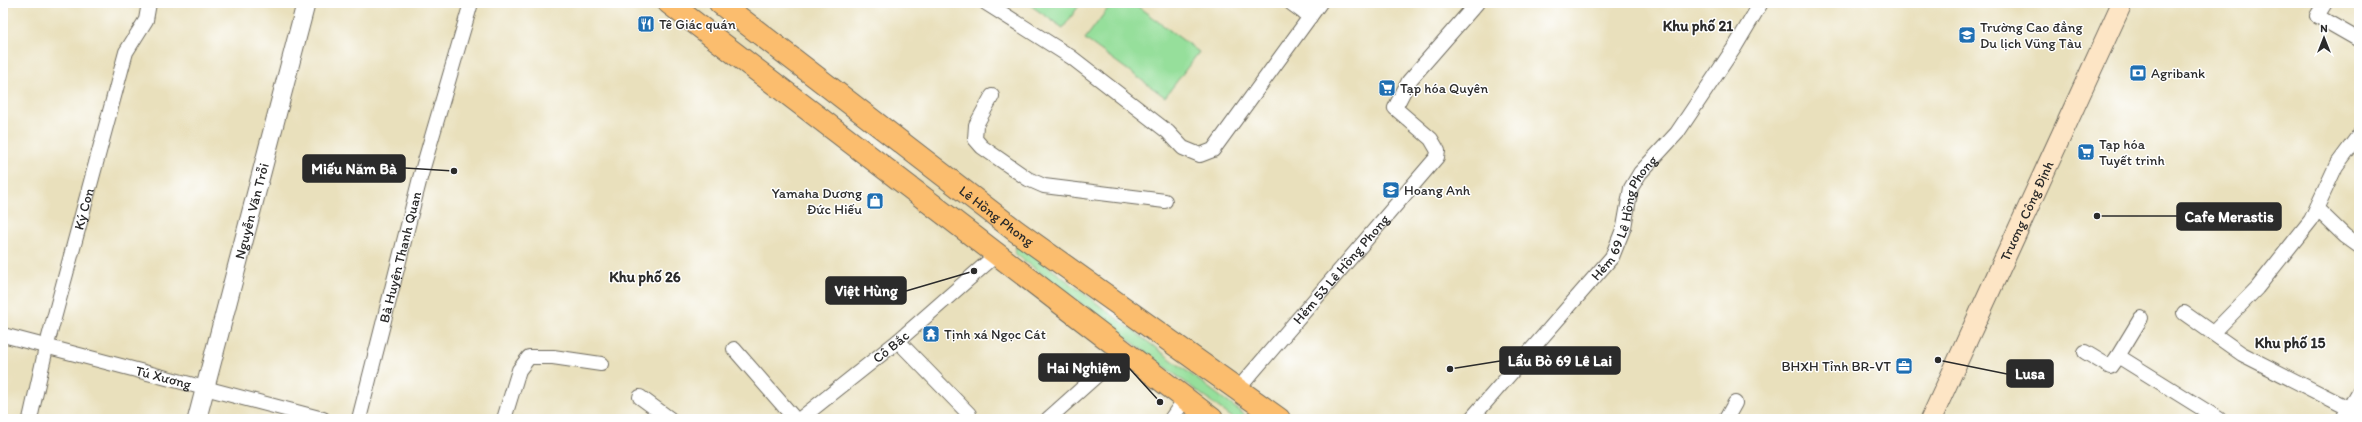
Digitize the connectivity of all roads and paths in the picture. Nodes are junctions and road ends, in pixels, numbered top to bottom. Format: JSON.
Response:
{"nodes":[{"id":1,"x":149,"y":3,"type":"edge"},
{"id":2,"x":306,"y":3,"type":"edge"},
{"id":3,"x":470,"y":3,"type":"edge"},
{"id":4,"x":669,"y":3,"type":"edge"},
{"id":5,"x":720,"y":3,"type":"edge"},
{"id":6,"x":986,"y":3,"type":"edge"},
{"id":7,"x":1291,"y":3,"type":"edge"},
{"id":8,"x":1320,"y":3,"type":"edge"},
{"id":9,"x":1477,"y":3,"type":"edge"},
{"id":10,"x":1761,"y":3,"type":"edge"},
{"id":11,"x":2122,"y":3,"type":"edge"},
{"id":12,"x":2325,"y":3,"type":"edge"},
{"id":13,"x":1310,"y":17,"type":"junction"},
{"id":14,"x":2359,"y":40,"type":"edge"},
{"id":15,"x":992,"y":96,"type":"dead end"},
{"id":16,"x":2359,"y":135,"type":"edge"},
{"id":17,"x":1165,"y":201,"type":"dead end"},
{"id":18,"x":2317,"y":209,"type":"junction"},
{"id":19,"x":1016,"y":231,"type":"junction"},
{"id":20,"x":2359,"y":246,"type":"edge"},
{"id":21,"x":996,"y":255,"type":"junction"},
{"id":22,"x":2184,"y":313,"type":"dead end"},
{"id":23,"x":2141,"y":318,"type":"dead end"},
{"id":24,"x":2213,"y":333,"type":"junction"},
{"id":25,"x":3,"y":335,"type":"edge"},
{"id":26,"x":898,"y":341,"type":"junction"},
{"id":27,"x":46,"y":348,"type":"junction"},
{"id":28,"x":734,"y":349,"type":"dead end"},
{"id":29,"x":1124,"y":351,"type":"junction"},
{"id":30,"x":2085,"y":352,"type":"dead end"},
{"id":31,"x":2118,"y":356,"type":"junction"},
{"id":32,"x":602,"y":364,"type":"dead end"},
{"id":33,"x":206,"y":388,"type":"junction"},
{"id":34,"x":1238,"y":389,"type":"junction"},
{"id":35,"x":640,"y":397,"type":"dead end"},
{"id":36,"x":1185,"y":399,"type":"junction"},
{"id":37,"x":1735,"y":403,"type":"dead end"},
{"id":38,"x":2351,"y":408,"type":"edge"},
{"id":39,"x":969,"y":414,"type":"dead end"},
{"id":40,"x":30,"y":419,"type":"edge"},
{"id":41,"x":196,"y":419,"type":"edge"},
{"id":42,"x":323,"y":419,"type":"edge"},
{"id":43,"x":359,"y":419,"type":"edge"},
{"id":44,"x":504,"y":419,"type":"edge"},
{"id":45,"x":670,"y":419,"type":"edge"},
{"id":46,"x":795,"y":419,"type":"edge"},
{"id":47,"x":800,"y":419,"type":"edge"},
{"id":48,"x":1048,"y":419,"type":"edge"},
{"id":49,"x":1171,"y":419,"type":"edge"},
{"id":50,"x":1212,"y":419,"type":"edge"},
{"id":51,"x":1279,"y":419,"type":"edge"},
{"id":52,"x":1470,"y":419,"type":"edge"},
{"id":53,"x":1726,"y":419,"type":"edge"},
{"id":54,"x":1931,"y":419,"type":"edge"},
{"id":55,"x":2219,"y":419,"type":"edge"}],
"edges":[{"from":1,"to":27,"type":"street","name":"Ký Con"},
{"from":2,"to":33,"type":"street","name":"Nguyễn Văn Trỗi"},
{"from":3,"to":43,"type":"street","name":"Bà Huyện Thanh Quan"},
{"from":4,"to":21,"type":"main road"},
{"from":5,"to":19,"type":"main road","name":"Lê Hồng Phong"},
{"from":6,"to":13,"type":"street"},
{"from":7,"to":13,"type":"street"},
{"from":8,"to":13,"type":"street"},
{"from":9,"to":34,"type":"street","name":"Hẻm 53 Lê Hồng Phong"},
{"from":10,"to":52,"type":"street","name":"Hẻm 69 Lê Hồng Phong"},
{"from":11,"to":54,"type":"main road","name":"Trương Công Định"},
{"from":12,"to":14,"type":"street"},
{"from":15,"to":17,"type":"street"},
{"from":16,"to":18,"type":"street"},
{"from":18,"to":20,"type":"street"},
{"from":18,"to":24,"type":"street"},
{"from":19,"to":21,"type":"main road"},
{"from":19,"to":34,"type":"main road","name":"Lê Hồng Phong"},
{"from":21,"to":26,"type":"street","name":"Cô Bắc"},
{"from":21,"to":29,"type":"main road"},
{"from":22,"to":24,"type":"street"},
{"from":23,"to":31,"type":"street"},
{"from":24,"to":38,"type":"street"},
{"from":25,"to":27,"type":"street","name":"Tú Xương"},
{"from":26,"to":39,"type":"street"},
{"from":26,"to":47,"type":"street","name":"Cô Bắc"},
{"from":27,"to":33,"type":"street","name":"Tú Xương"},
{"from":27,"to":40,"type":"street","name":"Ký Con"},
{"from":28,"to":46,"type":"street"},
{"from":29,"to":36,"type":"main road"},
{"from":29,"to":48,"type":"street"},
{"from":30,"to":31,"type":"street"},
{"from":31,"to":55,"type":"street"},
{"from":32,"to":44,"type":"street"},
{"from":33,"to":41,"type":"street","name":"Nguyễn Văn Trỗi"},
{"from":33,"to":42,"type":"street","name":"Tú Xương"},
{"from":34,"to":51,"type":"main road","name":"Lê Hồng Phong"},
{"from":35,"to":45,"type":"street"},
{"from":36,"to":49,"type":"street"},
{"from":36,"to":50,"type":"main road"},
{"from":37,"to":53,"type":"street"}]}
